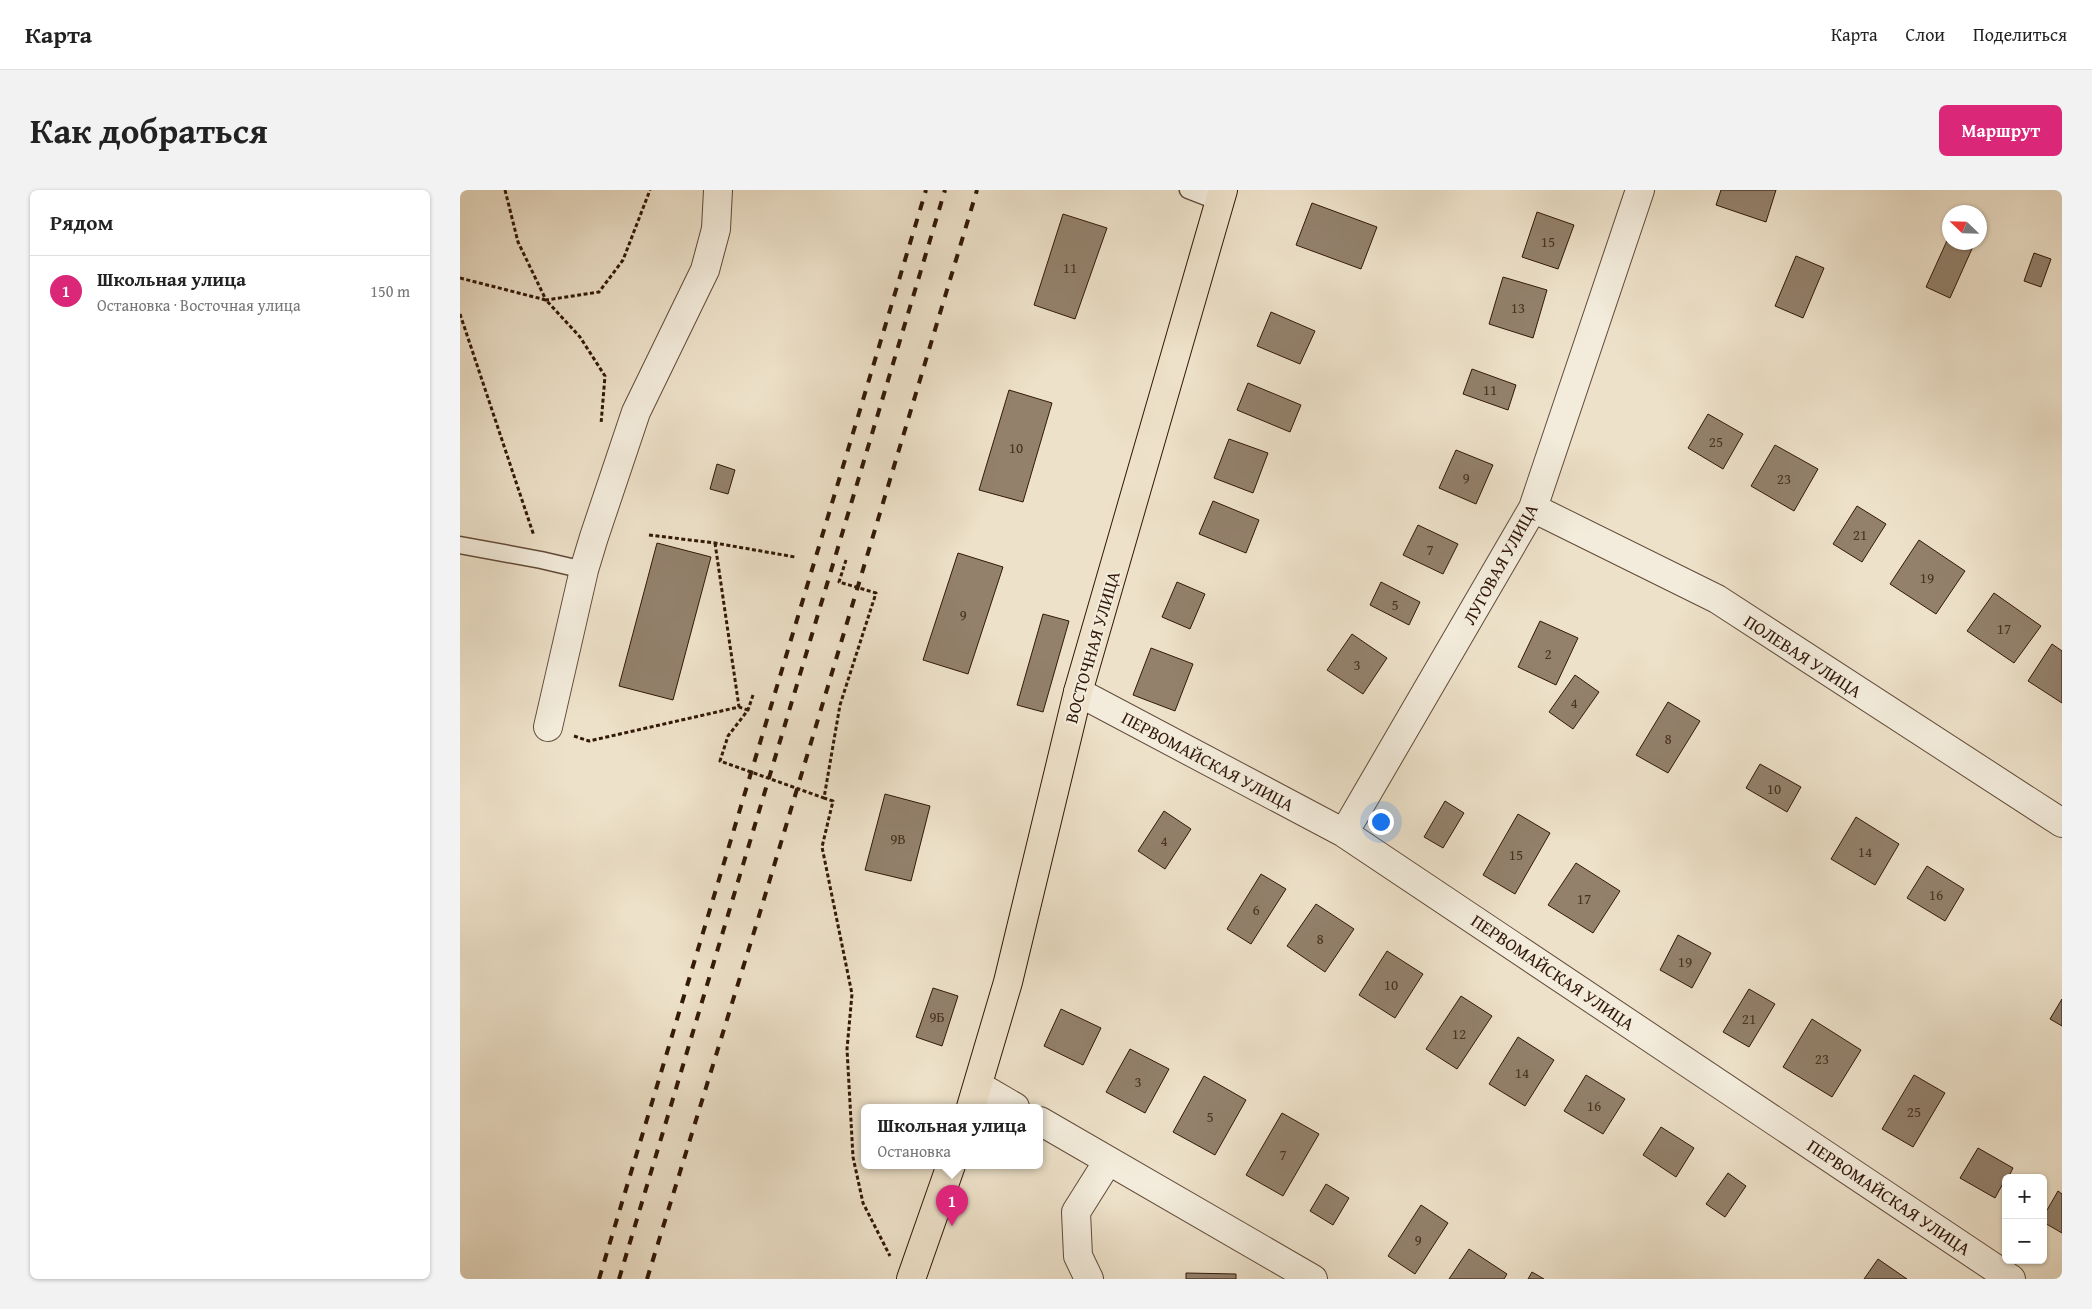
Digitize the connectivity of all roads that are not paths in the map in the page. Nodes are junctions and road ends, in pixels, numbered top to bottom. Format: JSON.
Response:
{"nodes":[{"id":1,"x":718,"y":190,"type":"edge"},
{"id":2,"x":1188,"y":190,"type":"edge"},
{"id":3,"x":1640,"y":190,"type":"edge"},
{"id":4,"x":1221,"y":196,"type":"edge"},
{"id":5,"x":1533,"y":508,"type":"junction"},
{"id":6,"x":460,"y":545,"type":"edge"},
{"id":7,"x":584,"y":570,"type":"junction"},
{"id":8,"x":1078,"y":692,"type":"junction"},
{"id":9,"x":548,"y":726,"type":"road end"},
{"id":10,"x":2062,"y":823,"type":"edge"},
{"id":11,"x":1344,"y":833,"type":"junction"},
{"id":12,"x":975,"y":1097,"type":"edge"},
{"id":13,"x":1003,"y":1104,"type":"edge"},
{"id":14,"x":1043,"y":1123,"type":"edge"},
{"id":15,"x":1108,"y":1161,"type":"junction"},
{"id":16,"x":948,"y":1169,"type":"edge"},
{"id":17,"x":902,"y":1271,"type":"edge"},
{"id":18,"x":1088,"y":1279,"type":"edge"},
{"id":19,"x":1313,"y":1279,"type":"edge"},
{"id":20,"x":2011,"y":1279,"type":"edge"}],
"edges":[{"from":1,"to":7,"type":"street"},
{"from":2,"to":4,"type":"lane"},
{"from":3,"to":5,"type":"street","name":"ЛУГОВАЯ УЛИЦА"},
{"from":4,"to":8,"type":"main road","name":"ВОСТОЧНАЯ УЛИЦА"},
{"from":5,"to":10,"type":"street","name":"ПОЛЕВАЯ УЛИЦА"},
{"from":5,"to":11,"type":"street","name":"ЛУГОВАЯ УЛИЦА"},
{"from":6,"to":7,"type":"lane"},
{"from":7,"to":9,"type":"street"},
{"from":8,"to":11,"type":"street","name":"ПЕРВОМАЙСКАЯ УЛИЦА"},
{"from":8,"to":12,"type":"main road","name":"ВОСТОЧНАЯ УЛИЦА"},
{"from":11,"to":20,"type":"street","name":"ПЕРВОМАЙСКАЯ УЛИЦА"},
{"from":12,"to":13,"type":"street"},
{"from":14,"to":15,"type":"street"},
{"from":15,"to":18,"type":"street"},
{"from":15,"to":19,"type":"street"},
{"from":16,"to":17,"type":"main road"}]}
